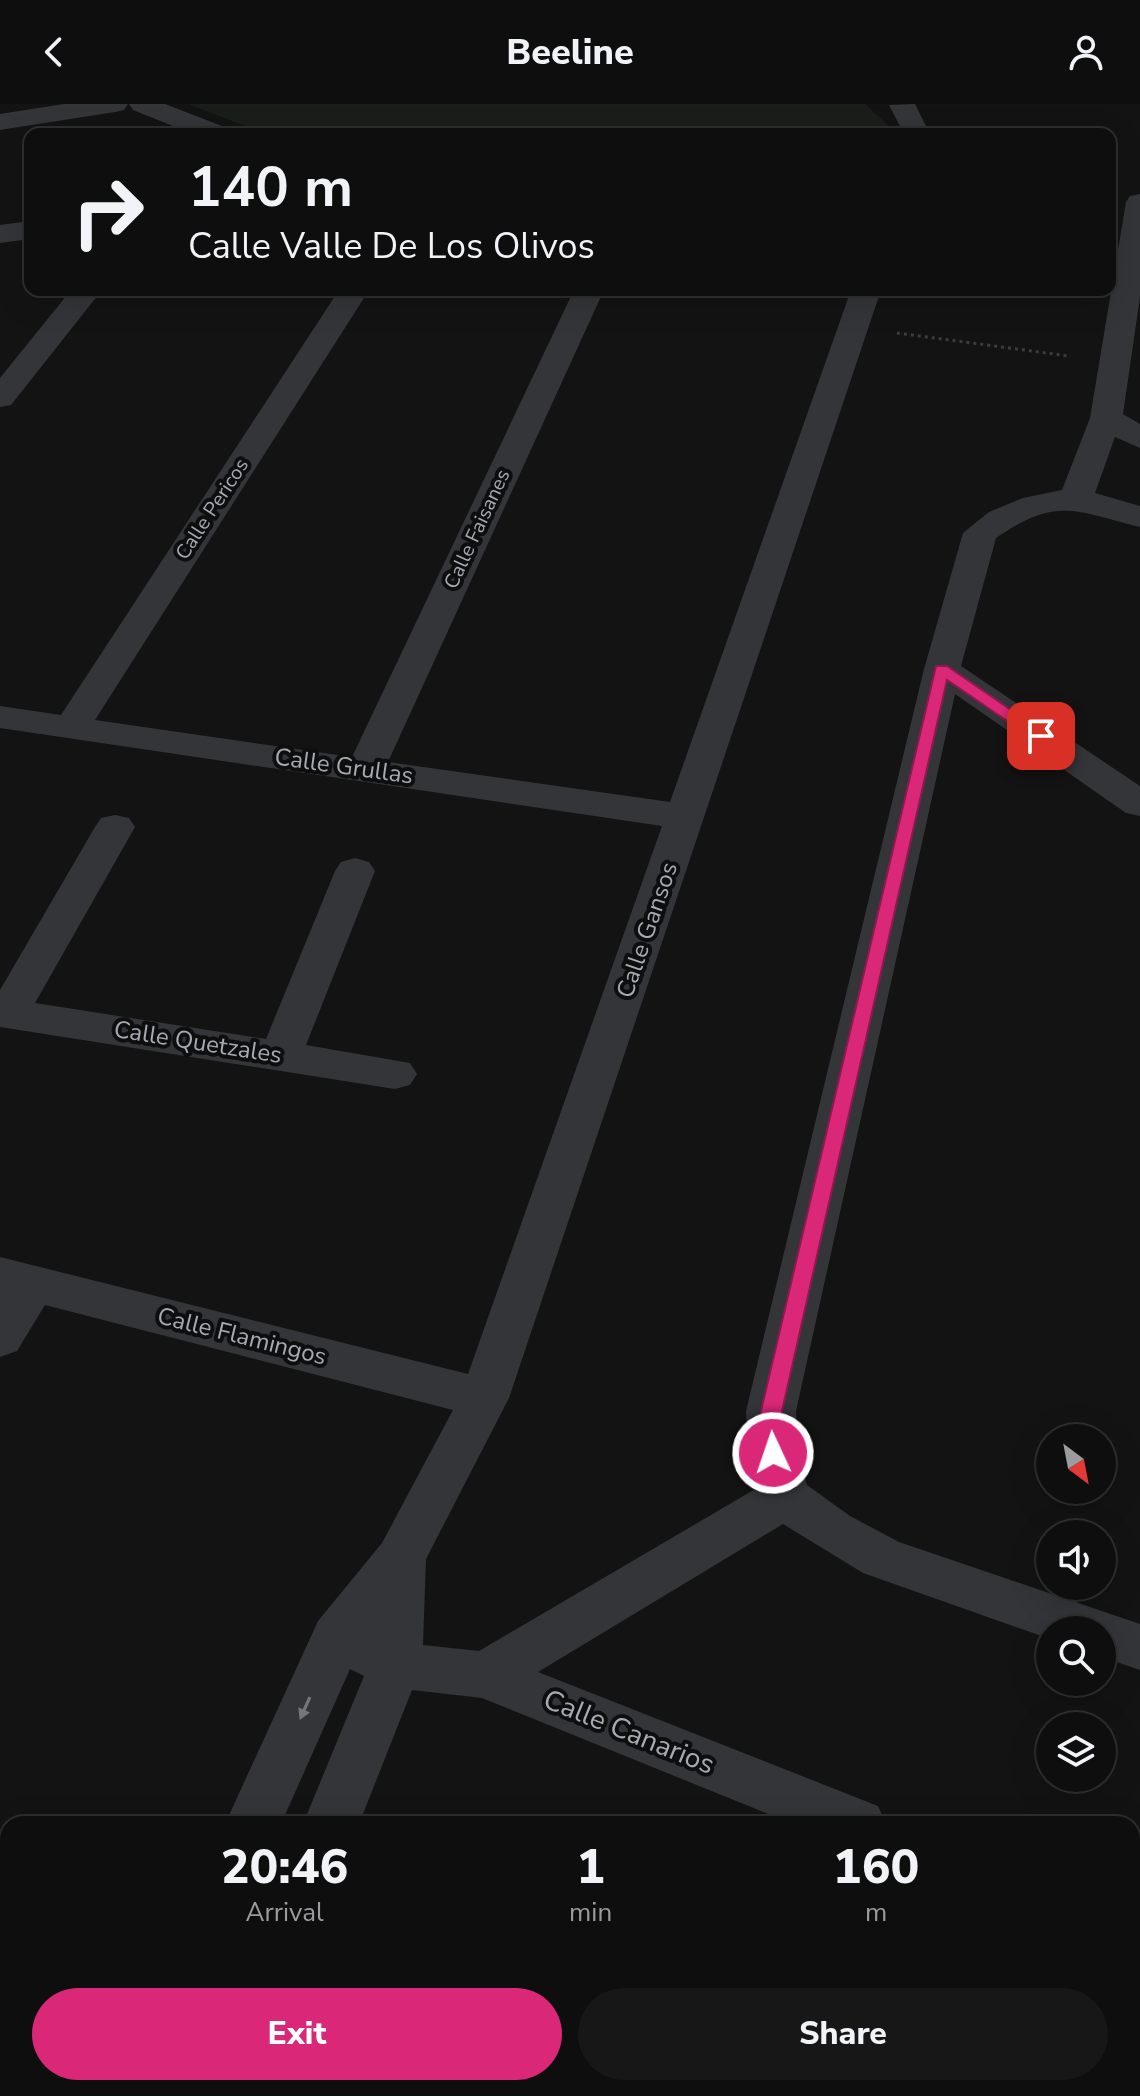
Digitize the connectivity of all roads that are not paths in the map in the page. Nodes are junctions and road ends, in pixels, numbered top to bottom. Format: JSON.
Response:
{"nodes":[{"id":1,"x":115,"y":104,"type":"edge"},
{"id":2,"x":142,"y":104,"type":"edge"},
{"id":3,"x":902,"y":104,"type":"edge"},
{"id":4,"x":0,"y":122,"type":"edge"},
{"id":5,"x":200,"y":128,"type":"edge"},
{"id":6,"x":914,"y":128,"type":"edge"},
{"id":7,"x":1140,"y":202,"type":"edge"},
{"id":8,"x":24,"y":231,"type":"edge"},
{"id":9,"x":0,"y":234,"type":"edge"},
{"id":10,"x":81,"y":296,"type":"edge"},
{"id":11,"x":350,"y":296,"type":"edge"},
{"id":12,"x":586,"y":296,"type":"edge"},
{"id":13,"x":860,"y":309,"type":"edge"},
{"id":14,"x":13,"y":369,"type":"edge"},
{"id":15,"x":0,"y":398,"type":"edge"},
{"id":16,"x":1140,"y":404,"type":"edge"},
{"id":17,"x":1106,"y":418,"type":"junction"},
{"id":18,"x":1140,"y":438,"type":"edge"},
{"id":19,"x":1076,"y":498,"type":"junction"},
{"id":20,"x":1140,"y":517,"type":"edge"},
{"id":21,"x":942,"y":669,"type":"junction"},
{"id":22,"x":0,"y":717,"type":"edge"},
{"id":23,"x":71,"y":728,"type":"junction"},
{"id":24,"x":366,"y":768,"type":"junction"},
{"id":25,"x":1140,"y":804,"type":"edge"},
{"id":26,"x":687,"y":817,"type":"junction"},
{"id":27,"x":115,"y":827,"type":"dead end"},
{"id":28,"x":355,"y":871,"type":"dead end"},
{"id":29,"x":4,"y":1013,"type":"edge"},
{"id":30,"x":281,"y":1054,"type":"junction"},
{"id":31,"x":395,"y":1074,"type":"dead end"},
{"id":32,"x":17,"y":1279,"type":"edge"},
{"id":33,"x":0,"y":1338,"type":"edge"},
{"id":34,"x":484,"y":1398,"type":"junction"},
{"id":35,"x":785,"y":1497,"type":"junction"},
{"id":36,"x":400,"y":1558,"type":"junction"},
{"id":37,"x":1050,"y":1616,"type":"edge"},
{"id":38,"x":337,"y":1637,"type":"junction"},
{"id":39,"x":1116,"y":1639,"type":"edge"},
{"id":40,"x":1140,"y":1647,"type":"edge"},
{"id":41,"x":395,"y":1665,"type":"junction"},
{"id":42,"x":485,"y":1675,"type":"junction"},
{"id":43,"x":257,"y":1816,"type":"edge"},
{"id":44,"x":334,"y":1816,"type":"edge"},
{"id":45,"x":838,"y":1816,"type":"edge"}],
"edges":[{"from":1,"to":4,"type":"street"},
{"from":2,"to":5,"type":"street"},
{"from":3,"to":6,"type":"street"},
{"from":7,"to":17,"type":"street"},
{"from":8,"to":9,"type":"street"},
{"from":10,"to":14,"type":"street"},
{"from":11,"to":23,"type":"street","name":"Calle Pericos"},
{"from":12,"to":24,"type":"street","name":"Calle Faisanes"},
{"from":13,"to":26,"type":"street","name":"Calle Gansos"},
{"from":14,"to":15,"type":"street"},
{"from":16,"to":17,"type":"street"},
{"from":17,"to":18,"type":"street"},
{"from":17,"to":19,"type":"street"},
{"from":19,"to":20,"type":"street"},
{"from":19,"to":21,"type":"street"},
{"from":21,"to":25,"type":"street"},
{"from":21,"to":35,"type":"street"},
{"from":22,"to":23,"type":"street","name":"Calle Grullas"},
{"from":23,"to":24,"type":"street","name":"Calle Grullas"},
{"from":24,"to":26,"type":"street","name":"Calle Grullas"},
{"from":26,"to":34,"type":"street","name":"Calle Gansos"},
{"from":27,"to":29,"type":"street"},
{"from":28,"to":30,"type":"street"},
{"from":29,"to":30,"type":"street","name":"Calle Quetzales"},
{"from":30,"to":31,"type":"street","name":"Calle Quetzales"},
{"from":32,"to":33,"type":"street"},
{"from":32,"to":34,"type":"street","name":"Calle Flamingos"},
{"from":34,"to":36,"type":"street","name":"Calle Gansos"},
{"from":35,"to":37,"type":"street"},
{"from":35,"to":42,"type":"street"},
{"from":36,"to":38,"type":"street"},
{"from":36,"to":41,"type":"street"},
{"from":38,"to":41,"type":"street","name":"Calle Canarios"},
{"from":38,"to":43,"type":"street","one_way":true},
{"from":39,"to":40,"type":"street"},
{"from":41,"to":42,"type":"street","name":"Calle Canarios"},
{"from":41,"to":44,"type":"street"},
{"from":42,"to":45,"type":"street","name":"Calle Canarios"}]}
